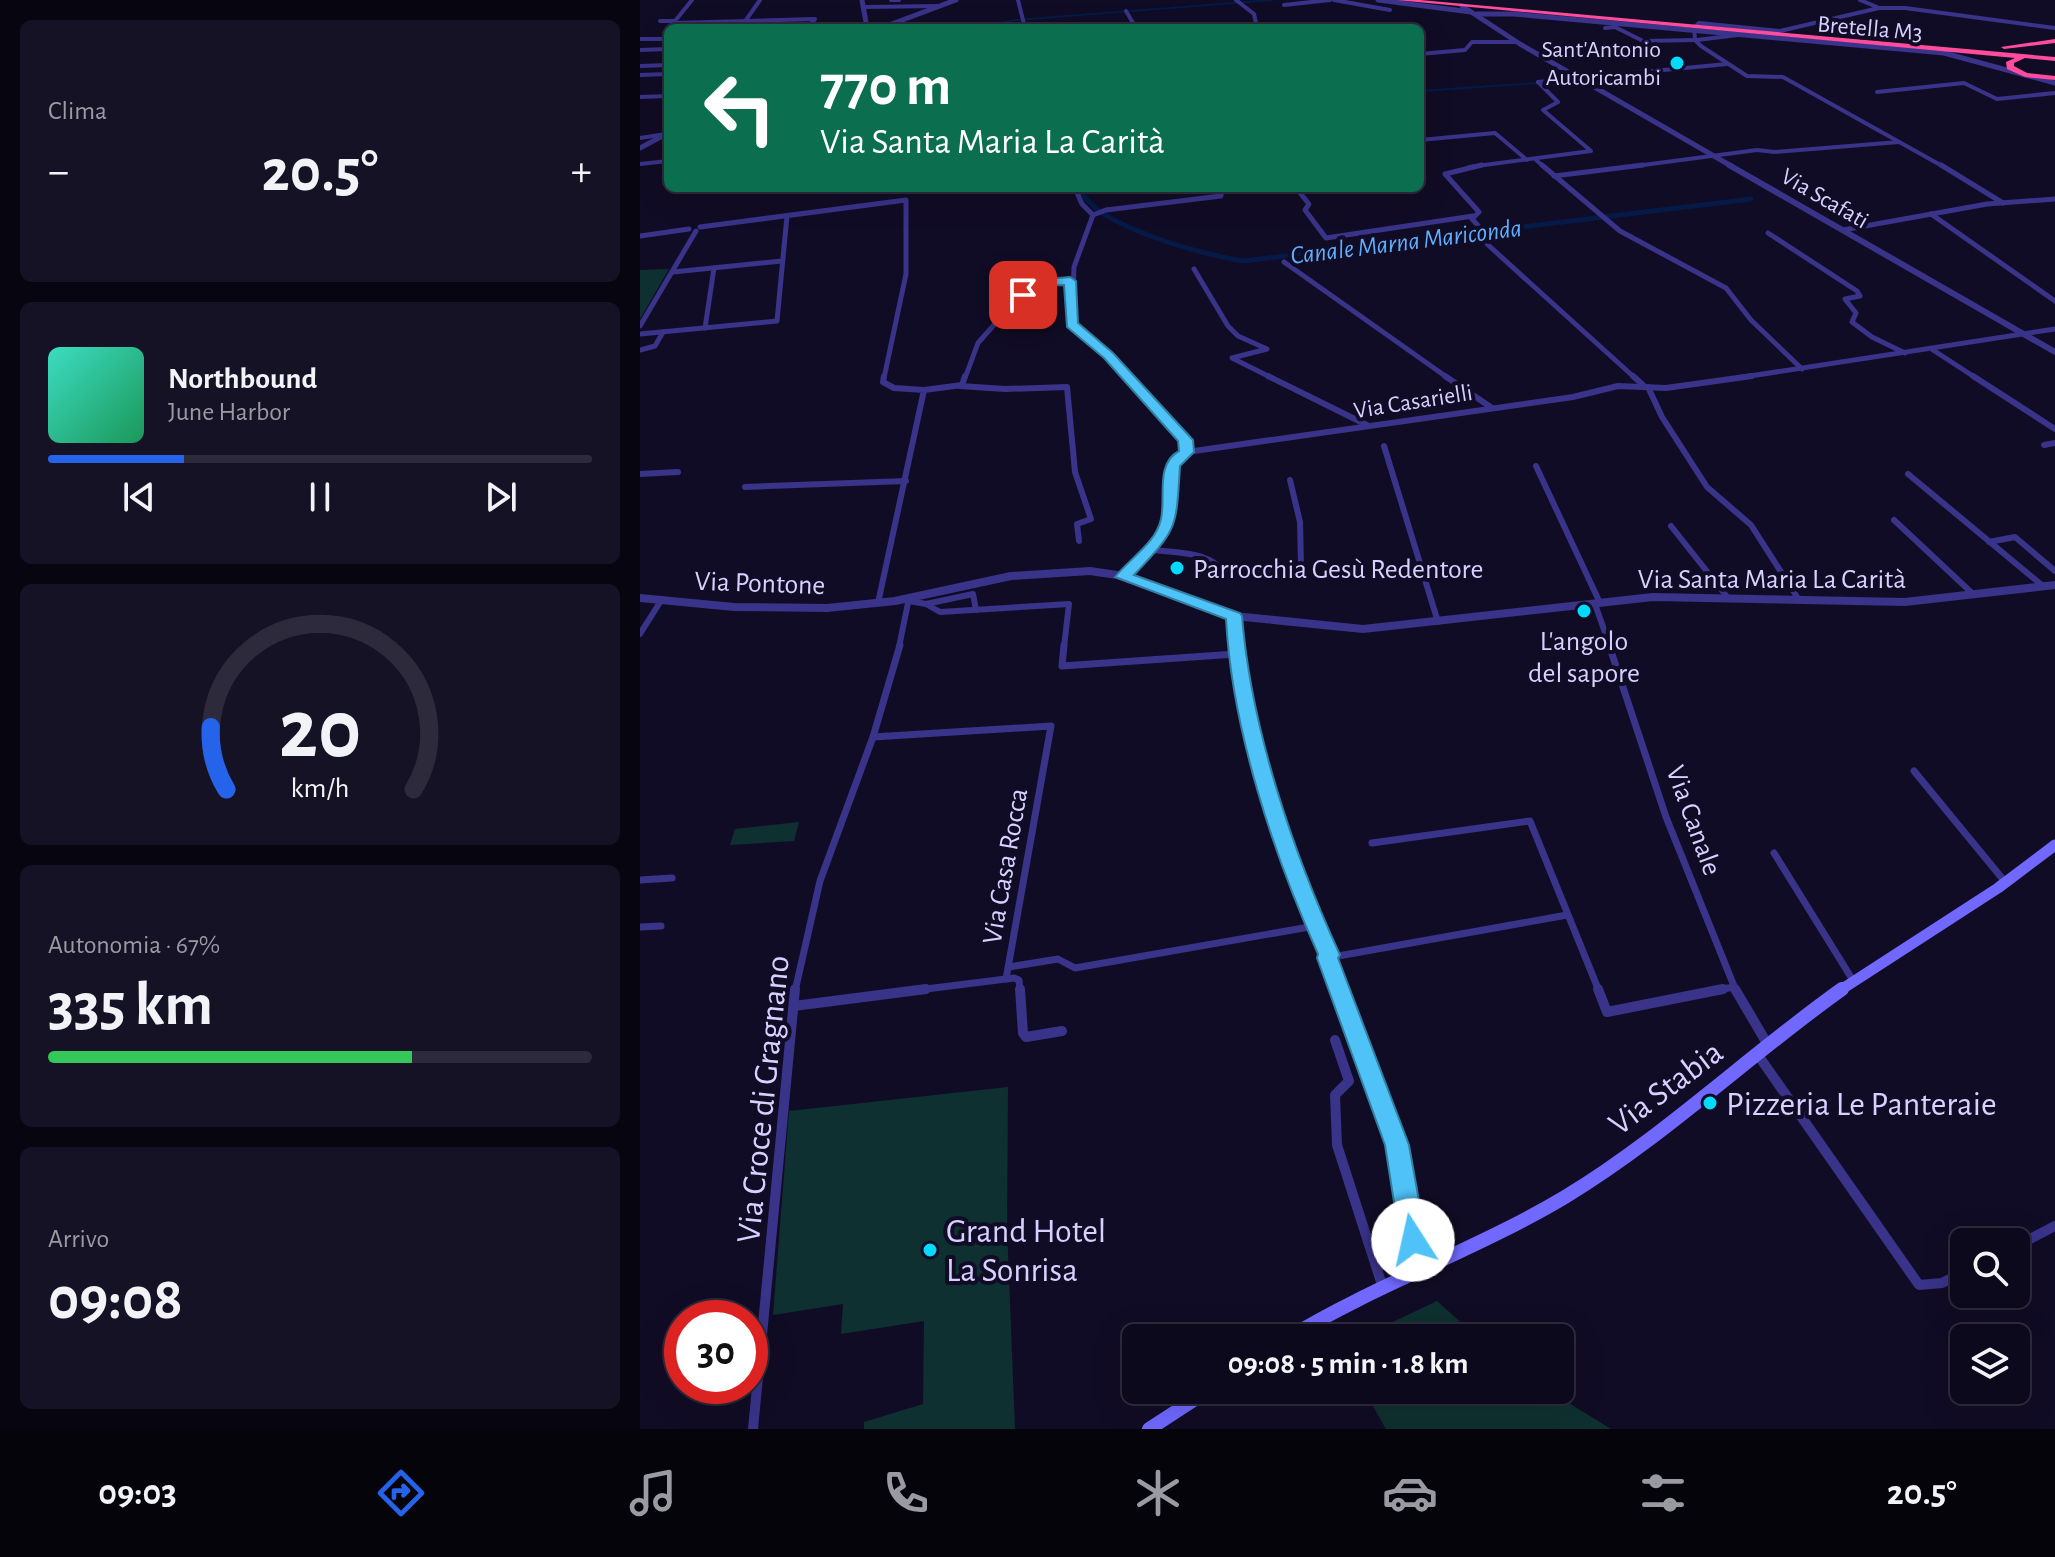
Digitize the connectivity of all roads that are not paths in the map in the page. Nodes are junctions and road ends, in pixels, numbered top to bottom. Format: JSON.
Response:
{"nodes":[{"id":1,"x":692,"y":0,"type":"edge"},
{"id":2,"x":760,"y":0,"type":"edge"},
{"id":3,"x":956,"y":0,"type":"edge"},
{"id":4,"x":1018,"y":0,"type":"edge"},
{"id":5,"x":1332,"y":0,"type":"edge"},
{"id":6,"x":1378,"y":0,"type":"edge"},
{"id":7,"x":1399,"y":0,"type":"edge"},
{"id":8,"x":1413,"y":0,"type":"edge"},
{"id":9,"x":1860,"y":0,"type":"edge"},
{"id":10,"x":1238,"y":2,"type":"edge"},
{"id":11,"x":862,"y":3,"type":"edge"},
{"id":12,"x":1457,"y":3,"type":"edge"},
{"id":13,"x":1284,"y":5,"type":"dead end"},
{"id":14,"x":938,"y":6,"type":"junction"},
{"id":15,"x":1879,"y":8,"type":"junction"},
{"id":16,"x":1390,"y":10,"type":"dead end"},
{"id":17,"x":1127,"y":11,"type":"dead end"},
{"id":18,"x":1479,"y":14,"type":"junction"},
{"id":19,"x":746,"y":20,"type":"junction"},
{"id":20,"x":660,"y":21,"type":"dead end"},
{"id":21,"x":674,"y":23,"type":"dead end"},
{"id":22,"x":811,"y":24,"type":"edge"},
{"id":23,"x":866,"y":24,"type":"edge"},
{"id":24,"x":891,"y":24,"type":"edge"},
{"id":25,"x":1024,"y":24,"type":"edge"},
{"id":26,"x":1134,"y":24,"type":"edge"},
{"id":27,"x":1256,"y":24,"type":"edge"},
{"id":28,"x":1605,"y":28,"type":"dead end"},
{"id":29,"x":2055,"y":28,"type":"edge"},
{"id":30,"x":1738,"y":35,"type":"dead end"},
{"id":31,"x":640,"y":39,"type":"edge"},
{"id":32,"x":664,"y":39,"type":"edge"},
{"id":33,"x":1696,"y":40,"type":"junction"},
{"id":34,"x":1864,"y":41,"type":"junction"},
{"id":35,"x":1516,"y":42,"type":"junction"},
{"id":36,"x":2055,"y":43,"type":"edge"},
{"id":37,"x":664,"y":49,"type":"edge"},
{"id":38,"x":640,"y":50,"type":"edge"},
{"id":39,"x":1424,"y":54,"type":"edge"},
{"id":40,"x":2055,"y":59,"type":"edge"},
{"id":41,"x":1727,"y":64,"type":"junction"},
{"id":42,"x":664,"y":65,"type":"edge"},
{"id":43,"x":640,"y":66,"type":"edge"},
{"id":44,"x":664,"y":74,"type":"edge"},
{"id":45,"x":640,"y":75,"type":"edge"},
{"id":46,"x":1577,"y":76,"type":"junction"},
{"id":47,"x":2053,"y":80,"type":"edge"},
{"id":48,"x":1877,"y":92,"type":"dead end"},
{"id":49,"x":2055,"y":93,"type":"edge"},
{"id":50,"x":664,"y":96,"type":"edge"},
{"id":51,"x":640,"y":97,"type":"edge"},
{"id":52,"x":664,"y":134,"type":"edge"},
{"id":53,"x":664,"y":135,"type":"edge"},
{"id":54,"x":640,"y":138,"type":"edge"},
{"id":55,"x":1424,"y":140,"type":"edge"},
{"id":56,"x":1901,"y":142,"type":"junction"},
{"id":57,"x":640,"y":148,"type":"edge"},
{"id":58,"x":1715,"y":155,"type":"junction"},
{"id":59,"x":1535,"y":159,"type":"junction"},
{"id":60,"x":1527,"y":160,"type":"junction"},
{"id":61,"x":664,"y":161,"type":"edge"},
{"id":62,"x":640,"y":164,"type":"edge"},
{"id":63,"x":1554,"y":176,"type":"junction"},
{"id":64,"x":1077,"y":192,"type":"edge"},
{"id":65,"x":1221,"y":192,"type":"edge"},
{"id":66,"x":1299,"y":192,"type":"edge"},
{"id":67,"x":2053,"y":200,"type":"edge"},
{"id":68,"x":2003,"y":203,"type":"junction"},
{"id":69,"x":1095,"y":214,"type":"junction"},
{"id":70,"x":1931,"y":214,"type":"junction"},
{"id":71,"x":787,"y":216,"type":"junction"},
{"id":72,"x":1475,"y":216,"type":"junction"},
{"id":73,"x":698,"y":229,"type":"junction"},
{"id":74,"x":1843,"y":230,"type":"junction"},
{"id":75,"x":1768,"y":233,"type":"dead end"},
{"id":76,"x":640,"y":236,"type":"edge"},
{"id":77,"x":782,"y":261,"type":"junction"},
{"id":78,"x":1284,"y":262,"type":"dead end"},
{"id":79,"x":714,"y":268,"type":"junction"},
{"id":80,"x":1194,"y":269,"type":"dead end"},
{"id":81,"x":673,"y":272,"type":"junction"},
{"id":82,"x":1070,"y":281,"type":"junction"},
{"id":83,"x":2055,"y":301,"type":"edge"},
{"id":84,"x":640,"y":326,"type":"edge"},
{"id":85,"x":705,"y":328,"type":"junction"},
{"id":86,"x":2055,"y":329,"type":"edge"},
{"id":87,"x":663,"y":332,"type":"junction"},
{"id":88,"x":640,"y":334,"type":"edge"},
{"id":89,"x":2025,"y":334,"type":"junction"},
{"id":90,"x":640,"y":350,"type":"edge"},
{"id":91,"x":1933,"y":350,"type":"junction"},
{"id":92,"x":2055,"y":352,"type":"edge"},
{"id":93,"x":1907,"y":353,"type":"junction"},
{"id":94,"x":1802,"y":369,"type":"junction"},
{"id":95,"x":960,"y":386,"type":"junction"},
{"id":96,"x":1646,"y":386,"type":"junction"},
{"id":97,"x":924,"y":390,"type":"junction"},
{"id":98,"x":1492,"y":408,"type":"junction"},
{"id":99,"x":1369,"y":426,"type":"junction"},
{"id":100,"x":2055,"y":429,"type":"edge"},
{"id":101,"x":2055,"y":443,"type":"edge"},
{"id":102,"x":2044,"y":445,"type":"dead end"},
{"id":103,"x":1384,"y":446,"type":"dead end"},
{"id":104,"x":1187,"y":452,"type":"junction"},
{"id":105,"x":1536,"y":466,"type":"dead end"},
{"id":106,"x":678,"y":472,"type":"dead end"},
{"id":107,"x":640,"y":474,"type":"edge"},
{"id":108,"x":1908,"y":474,"type":"dead end"},
{"id":109,"x":1290,"y":480,"type":"dead end"},
{"id":110,"x":906,"y":481,"type":"junction"},
{"id":111,"x":745,"y":487,"type":"dead end"},
{"id":112,"x":1894,"y":520,"type":"dead end"},
{"id":113,"x":1671,"y":526,"type":"dead end"},
{"id":114,"x":1079,"y":541,"type":"dead end"},
{"id":115,"x":1989,"y":542,"type":"junction"},
{"id":116,"x":1152,"y":550,"type":"junction"},
{"id":117,"x":2055,"y":571,"type":"edge"},
{"id":118,"x":1123,"y":577,"type":"junction"},
{"id":119,"x":2055,"y":585,"type":"edge"},
{"id":120,"x":2043,"y":586,"type":"junction"},
{"id":121,"x":1973,"y":594,"type":"junction"},
{"id":122,"x":640,"y":598,"type":"edge"},
{"id":123,"x":1728,"y":598,"type":"junction"},
{"id":124,"x":662,"y":599,"type":"junction"},
{"id":125,"x":909,"y":600,"type":"junction"},
{"id":126,"x":1799,"y":600,"type":"junction"},
{"id":127,"x":878,"y":603,"type":"junction"},
{"id":128,"x":926,"y":604,"type":"junction"},
{"id":129,"x":1598,"y":604,"type":"junction"},
{"id":130,"x":976,"y":610,"type":"junction"},
{"id":131,"x":1234,"y":616,"type":"junction"},
{"id":132,"x":1438,"y":622,"type":"junction"},
{"id":133,"x":640,"y":634,"type":"edge"},
{"id":134,"x":1236,"y":654,"type":"junction"},
{"id":135,"x":873,"y":737,"type":"junction"},
{"id":136,"x":1914,"y":771,"type":"dead end"},
{"id":137,"x":1372,"y":843,"type":"dead end"},
{"id":138,"x":2054,"y":847,"type":"edge"},
{"id":139,"x":1774,"y":853,"type":"dead end"},
{"id":140,"x":672,"y":878,"type":"dead end"},
{"id":141,"x":640,"y":880,"type":"edge"},
{"id":142,"x":2006,"y":883,"type":"junction"},
{"id":143,"x":1567,"y":915,"type":"junction"},
{"id":144,"x":661,"y":926,"type":"dead end"},
{"id":145,"x":1315,"y":926,"type":"junction"},
{"id":146,"x":640,"y":927,"type":"edge"},
{"id":147,"x":1327,"y":958,"type":"junction"},
{"id":148,"x":1009,"y":967,"type":"junction"},
{"id":149,"x":1006,"y":979,"type":"junction"},
{"id":150,"x":1854,"y":982,"type":"junction"},
{"id":151,"x":1734,"y":987,"type":"junction"},
{"id":152,"x":794,"y":1006,"type":"junction"},
{"id":153,"x":1062,"y":1031,"type":"dead end"},
{"id":154,"x":1335,"y":1040,"type":"dead end"},
{"id":155,"x":1768,"y":1045,"type":"junction"},
{"id":156,"x":1758,"y":1055,"type":"junction"},
{"id":157,"x":2055,"y":1226,"type":"edge"},
{"id":158,"x":2030,"y":1239,"type":"edge"},
{"id":159,"x":1418,"y":1271,"type":"junction"},
{"id":160,"x":1950,"y":1279,"type":"edge"},
{"id":161,"x":1383,"y":1288,"type":"junction"},
{"id":162,"x":1310,"y":1324,"type":"edge"},
{"id":163,"x":1187,"y":1404,"type":"edge"},
{"id":164,"x":753,"y":1429,"type":"edge"},
{"id":165,"x":1149,"y":1429,"type":"edge"}],
"edges":[{"from":1,"to":20,"type":"street"},
{"from":2,"to":19,"type":"street"},
{"from":3,"to":14,"type":"street"},
{"from":4,"to":25,"type":"street"},
{"from":5,"to":13,"type":"street"},
{"from":5,"to":16,"type":"street"},
{"from":6,"to":18,"type":"street","name":"Bretella M3"},
{"from":7,"to":40,"type":"highway"},
{"from":8,"to":34,"type":"highway"},
{"from":9,"to":15,"type":"street"},
{"from":10,"to":27,"type":"street"},
{"from":11,"to":14,"type":"street"},
{"from":11,"to":23,"type":"street"},
{"from":12,"to":18,"type":"street","name":"Via Scafati"},
{"from":14,"to":24,"type":"street"},
{"from":15,"to":29,"type":"street"},
{"from":15,"to":33,"type":"street"},
{"from":17,"to":26,"type":"street"},
{"from":18,"to":35,"type":"street","name":"Via Scafati"},
{"from":18,"to":47,"type":"street","name":"Bretella M3"},
{"from":19,"to":21,"type":"street"},
{"from":19,"to":22,"type":"street"},
{"from":28,"to":33,"type":"street"},
{"from":30,"to":33,"type":"street"},
{"from":31,"to":32,"type":"street"},
{"from":33,"to":41,"type":"street"},
{"from":34,"to":36,"type":"highway"},
{"from":34,"to":40,"type":"highway"},
{"from":35,"to":39,"type":"street"},
{"from":35,"to":46,"type":"street","name":"Via Scafati"},
{"from":36,"to":47,"type":"highway"},
{"from":37,"to":38,"type":"street"},
{"from":41,"to":46,"type":"street"},
{"from":41,"to":56,"type":"street"},
{"from":42,"to":43,"type":"street"},
{"from":44,"to":45,"type":"street"},
{"from":46,"to":58,"type":"street","name":"Via Scafati"},
{"from":46,"to":59,"type":"street"},
{"from":48,"to":49,"type":"street"},
{"from":50,"to":51,"type":"street"},
{"from":52,"to":54,"type":"street"},
{"from":53,"to":57,"type":"street"},
{"from":55,"to":60,"type":"street"},
{"from":56,"to":58,"type":"street"},
{"from":56,"to":68,"type":"street"},
{"from":58,"to":63,"type":"street"},
{"from":58,"to":74,"type":"street","name":"Via Scafati"},
{"from":59,"to":60,"type":"street"},
{"from":59,"to":63,"type":"street"},
{"from":60,"to":72,"type":"street"},
{"from":61,"to":62,"type":"street"},
{"from":63,"to":94,"type":"street"},
{"from":64,"to":69,"type":"street"},
{"from":65,"to":69,"type":"street"},
{"from":66,"to":72,"type":"street"},
{"from":67,"to":68,"type":"street"},
{"from":68,"to":70,"type":"street"},
{"from":69,"to":82,"type":"street"},
{"from":70,"to":74,"type":"street"},
{"from":70,"to":83,"type":"street"},
{"from":71,"to":73,"type":"street"},
{"from":71,"to":77,"type":"street"},
{"from":71,"to":97,"type":"street"},
{"from":72,"to":96,"type":"street"},
{"from":73,"to":76,"type":"street"},
{"from":73,"to":81,"type":"street"},
{"from":74,"to":89,"type":"street","name":"Via Scafati"},
{"from":75,"to":93,"type":"street"},
{"from":77,"to":79,"type":"street"},
{"from":77,"to":85,"type":"street"},
{"from":78,"to":98,"type":"street"},
{"from":79,"to":81,"type":"street"},
{"from":79,"to":85,"type":"street"},
{"from":80,"to":99,"type":"street"},
{"from":81,"to":84,"type":"street"},
{"from":82,"to":95,"type":"street"},
{"from":82,"to":104,"type":"street"},
{"from":85,"to":87,"type":"street"},
{"from":86,"to":89,"type":"street","name":"Via Casarielli"},
{"from":87,"to":88,"type":"street"},
{"from":87,"to":90,"type":"street"},
{"from":89,"to":91,"type":"street","name":"Via Casarielli"},
{"from":89,"to":92,"type":"street","name":"Via Scafati"},
{"from":91,"to":93,"type":"street","name":"Via Casarielli"},
{"from":91,"to":100,"type":"street"},
{"from":93,"to":94,"type":"street","name":"Via Casarielli"},
{"from":94,"to":96,"type":"street","name":"Via Casarielli"},
{"from":95,"to":97,"type":"street"},
{"from":95,"to":114,"type":"street"},
{"from":96,"to":98,"type":"street","name":"Via Casarielli"},
{"from":96,"to":126,"type":"street"},
{"from":97,"to":110,"type":"street"},
{"from":98,"to":99,"type":"street","name":"Via Casarielli"},
{"from":99,"to":104,"type":"street","name":"Via Casarielli"},
{"from":101,"to":102,"type":"street"},
{"from":103,"to":132,"type":"street"},
{"from":104,"to":116,"type":"street"},
{"from":105,"to":129,"type":"street","name":"Via Canale"},
{"from":106,"to":107,"type":"street"},
{"from":108,"to":115,"type":"street"},
{"from":109,"to":116,"type":"street"},
{"from":110,"to":111,"type":"street"},
{"from":110,"to":127,"type":"street"},
{"from":112,"to":121,"type":"street"},
{"from":113,"to":123,"type":"street"},
{"from":115,"to":117,"type":"street"},
{"from":115,"to":120,"type":"street"},
{"from":116,"to":118,"type":"street"},
{"from":118,"to":125,"type":"street","name":"Via Santa Maria La Carità"},
{"from":118,"to":131,"type":"street","name":"Via Santa Maria La Carità"},
{"from":119,"to":120,"type":"street","name":"Via Santa Maria La Carità"},
{"from":120,"to":121,"type":"street","name":"Via Santa Maria La Carità"},
{"from":121,"to":126,"type":"street","name":"Via Santa Maria La Carità"},
{"from":122,"to":124,"type":"street","name":"Via Pontone"},
{"from":123,"to":126,"type":"street","name":"Via Santa Maria La Carità"},
{"from":123,"to":129,"type":"street","name":"Via Santa Maria La Carità"},
{"from":124,"to":127,"type":"street","name":"Via Pontone"},
{"from":124,"to":133,"type":"street"},
{"from":125,"to":127,"type":"street","name":"Via Santa Maria La Carità"},
{"from":125,"to":128,"type":"street"},
{"from":125,"to":135,"type":"street","name":"Via Croce di Gragnano"},
{"from":128,"to":130,"type":"street"},
{"from":128,"to":130,"type":"street"},
{"from":129,"to":132,"type":"street","name":"Via Santa Maria La Carità"},
{"from":129,"to":151,"type":"street","name":"Via Canale"},
{"from":130,"to":134,"type":"street"},
{"from":131,"to":132,"type":"street","name":"Via Santa Maria La Carità"},
{"from":131,"to":134,"type":"street"},
{"from":134,"to":145,"type":"street"},
{"from":135,"to":148,"type":"street","name":"Via Casa Rocca"},
{"from":135,"to":152,"type":"street","name":"Via Croce di Gragnano"},
{"from":136,"to":142,"type":"street"},
{"from":137,"to":143,"type":"street"},
{"from":138,"to":142,"type":"main road","name":"Via Stabia"},
{"from":139,"to":150,"type":"street"},
{"from":140,"to":141,"type":"street"},
{"from":142,"to":150,"type":"main road","name":"Via Stabia"},
{"from":143,"to":147,"type":"street"},
{"from":143,"to":151,"type":"street"},
{"from":144,"to":146,"type":"street"},
{"from":145,"to":147,"type":"street"},
{"from":145,"to":148,"type":"street"},
{"from":147,"to":159,"type":"street"},
{"from":148,"to":149,"type":"street","name":"Via Casa Rocca"},
{"from":149,"to":152,"type":"street","name":"Via Casa Rocca"},
{"from":149,"to":153,"type":"street"},
{"from":150,"to":155,"type":"main road","name":"Via Stabia"},
{"from":151,"to":155,"type":"street","name":"Via Canale"},
{"from":152,"to":164,"type":"street","name":"Via Croce di Gragnano"},
{"from":154,"to":161,"type":"street"},
{"from":155,"to":156,"type":"main road","name":"Via Stabia"},
{"from":156,"to":159,"type":"main road","name":"Via Stabia"},
{"from":156,"to":160,"type":"street"},
{"from":157,"to":158,"type":"street"},
{"from":159,"to":161,"type":"main road","name":"Via Stabia"},
{"from":161,"to":162,"type":"main road","name":"Via Stabia"},
{"from":163,"to":165,"type":"main road"}]}
